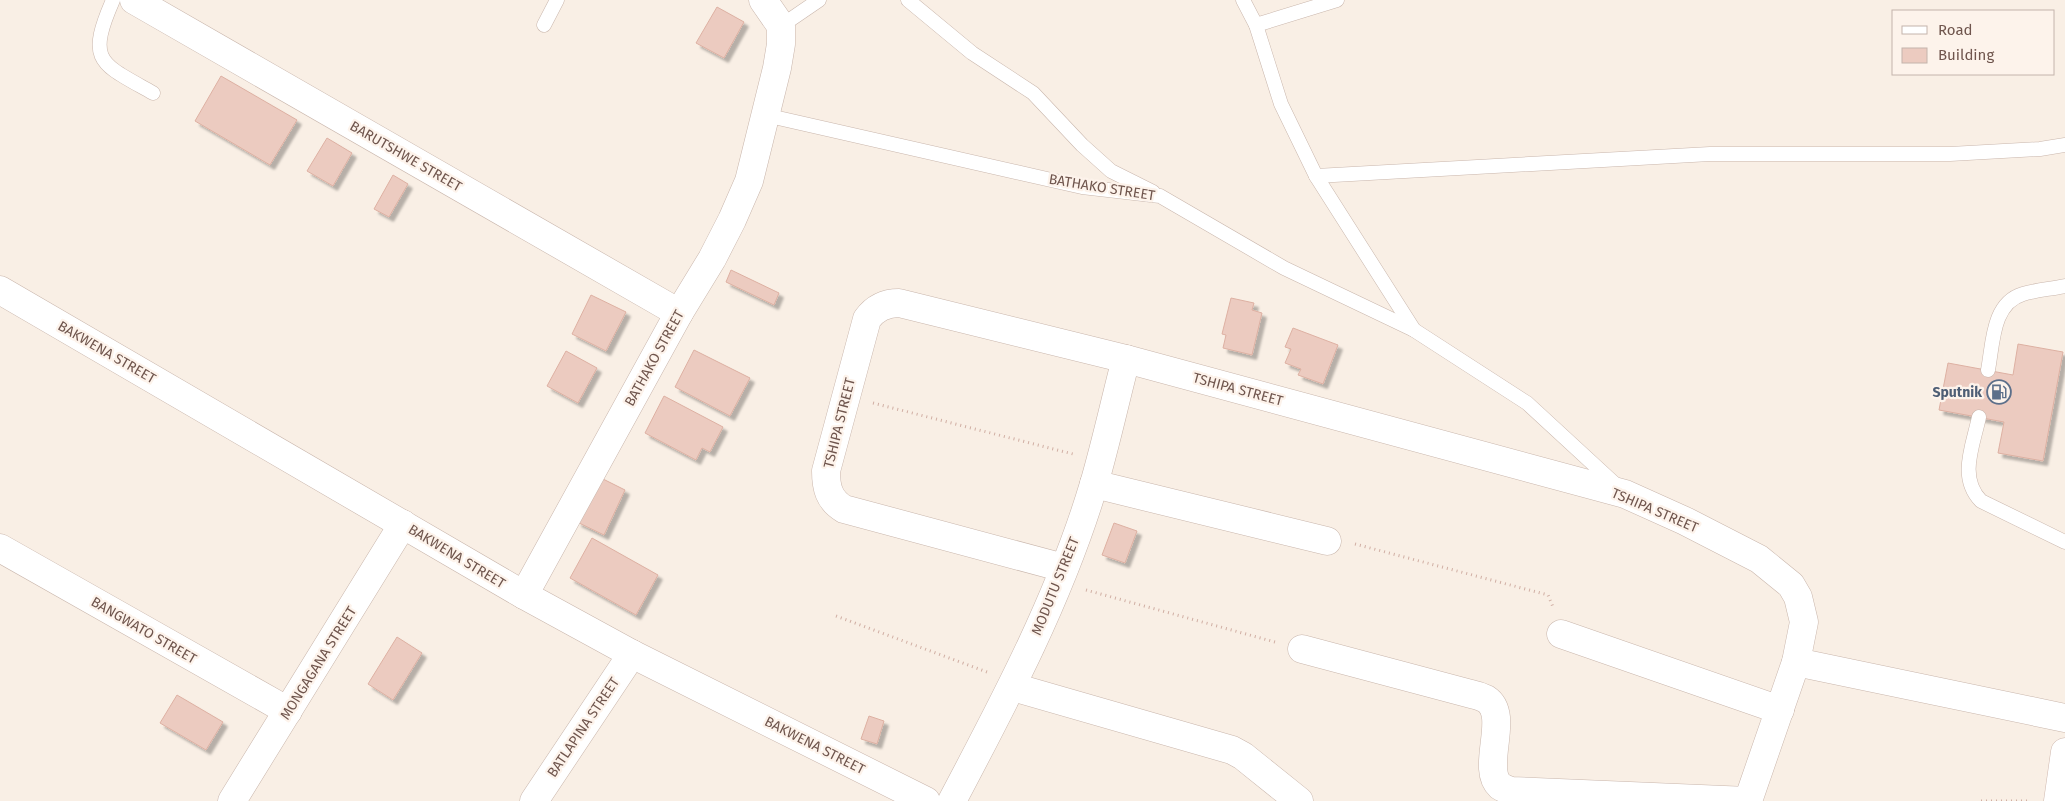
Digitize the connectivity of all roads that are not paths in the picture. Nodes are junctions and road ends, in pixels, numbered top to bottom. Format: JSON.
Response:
{"nodes":[{"id":1,"x":112,"y":0,"type":"edge"},
{"id":2,"x":134,"y":0,"type":"edge"},
{"id":3,"x":557,"y":0,"type":"edge"},
{"id":4,"x":763,"y":0,"type":"edge"},
{"id":5,"x":819,"y":0,"type":"edge"},
{"id":6,"x":908,"y":0,"type":"edge"},
{"id":7,"x":1243,"y":0,"type":"edge"},
{"id":8,"x":1337,"y":0,"type":"edge"},
{"id":9,"x":544,"y":25,"type":"dead end"},
{"id":10,"x":1256,"y":25,"type":"junction"},
{"id":11,"x":781,"y":26,"type":"junction"},
{"id":12,"x":153,"y":93,"type":"dead end"},
{"id":13,"x":764,"y":115,"type":"junction"},
{"id":14,"x":2065,"y":145,"type":"edge"},
{"id":15,"x":1316,"y":176,"type":"junction"},
{"id":16,"x":1160,"y":196,"type":"junction"},
{"id":17,"x":2065,"y":286,"type":"edge"},
{"id":18,"x":0,"y":290,"type":"edge"},
{"id":19,"x":679,"y":313,"type":"junction"},
{"id":20,"x":1414,"y":330,"type":"junction"},
{"id":21,"x":1126,"y":359,"type":"junction"},
{"id":22,"x":1988,"y":370,"type":"dead end"},
{"id":23,"x":1979,"y":417,"type":"dead end"},
{"id":24,"x":1097,"y":472,"type":"junction"},
{"id":25,"x":1625,"y":494,"type":"junction"},
{"id":26,"x":403,"y":524,"type":"junction"},
{"id":27,"x":1327,"y":541,"type":"road end"},
{"id":28,"x":2065,"y":542,"type":"edge"},
{"id":29,"x":0,"y":548,"type":"edge"},
{"id":30,"x":1061,"y":575,"type":"junction"},
{"id":31,"x":524,"y":595,"type":"junction"},
{"id":32,"x":1561,"y":634,"type":"road end"},
{"id":33,"x":1302,"y":649,"type":"road end"},
{"id":34,"x":632,"y":654,"type":"junction"},
{"id":35,"x":1796,"y":662,"type":"junction"},
{"id":36,"x":1014,"y":685,"type":"junction"},
{"id":37,"x":1780,"y":710,"type":"junction"},
{"id":38,"x":288,"y":712,"type":"junction"},
{"id":39,"x":2065,"y":718,"type":"edge"},
{"id":40,"x":2065,"y":752,"type":"edge"},
{"id":41,"x":232,"y":801,"type":"edge"},
{"id":42,"x":534,"y":801,"type":"edge"},
{"id":43,"x":926,"y":801,"type":"edge"},
{"id":44,"x":952,"y":801,"type":"edge"},
{"id":45,"x":1299,"y":801,"type":"edge"},
{"id":46,"x":1748,"y":801,"type":"edge"},
{"id":47,"x":2058,"y":801,"type":"edge"}],
"edges":[{"from":1,"to":12,"type":"lane"},
{"from":2,"to":19,"type":"street","name":"BARUTSHWE STREET"},
{"from":3,"to":9,"type":"lane"},
{"from":4,"to":11,"type":"street"},
{"from":5,"to":11,"type":"lane"},
{"from":6,"to":16,"type":"lane"},
{"from":7,"to":10,"type":"lane"},
{"from":8,"to":10,"type":"lane"},
{"from":10,"to":15,"type":"lane"},
{"from":11,"to":13,"type":"street","name":"BATHAKO STREET"},
{"from":13,"to":16,"type":"lane","name":"BATHAKO STREET"},
{"from":13,"to":19,"type":"street","name":"BATHAKO STREET"},
{"from":14,"to":15,"type":"lane"},
{"from":15,"to":20,"type":"lane"},
{"from":16,"to":20,"type":"lane","name":"BATHAKO STREET"},
{"from":17,"to":22,"type":"lane"},
{"from":18,"to":26,"type":"street","name":"BAKWENA STREET"},
{"from":19,"to":31,"type":"street","name":"BATHAKO STREET"},
{"from":20,"to":25,"type":"lane","name":"BATHAKO STREET"},
{"from":21,"to":24,"type":"street","name":"MODUTU STREET"},
{"from":21,"to":25,"type":"street","name":"TSHIPA STREET"},
{"from":21,"to":30,"type":"street","name":"TSHIPA STREET"},
{"from":23,"to":28,"type":"lane"},
{"from":24,"to":27,"type":"street"},
{"from":24,"to":30,"type":"street","name":"MODUTU STREET"},
{"from":25,"to":35,"type":"street","name":"TSHIPA STREET"},
{"from":26,"to":31,"type":"street","name":"BAKWENA STREET"},
{"from":26,"to":38,"type":"street","name":"MONGAGANA STREET"},
{"from":29,"to":38,"type":"street","name":"BANGWATO STREET"},
{"from":30,"to":36,"type":"street","name":"MODUTU STREET"},
{"from":31,"to":34,"type":"street","name":"BAKWENA STREET"},
{"from":32,"to":37,"type":"street"},
{"from":33,"to":46,"type":"street"},
{"from":34,"to":42,"type":"street","name":"BATLAPINA STREET"},
{"from":34,"to":43,"type":"street","name":"BAKWENA STREET"},
{"from":35,"to":37,"type":"street","name":"TSHIPA STREET"},
{"from":35,"to":39,"type":"street"},
{"from":36,"to":44,"type":"street","name":"MODUTU STREET"},
{"from":36,"to":45,"type":"street"},
{"from":37,"to":46,"type":"street","name":"TSHIPA STREET"},
{"from":38,"to":41,"type":"street","name":"MONGAGANA STREET"},
{"from":40,"to":47,"type":"street"}]}
